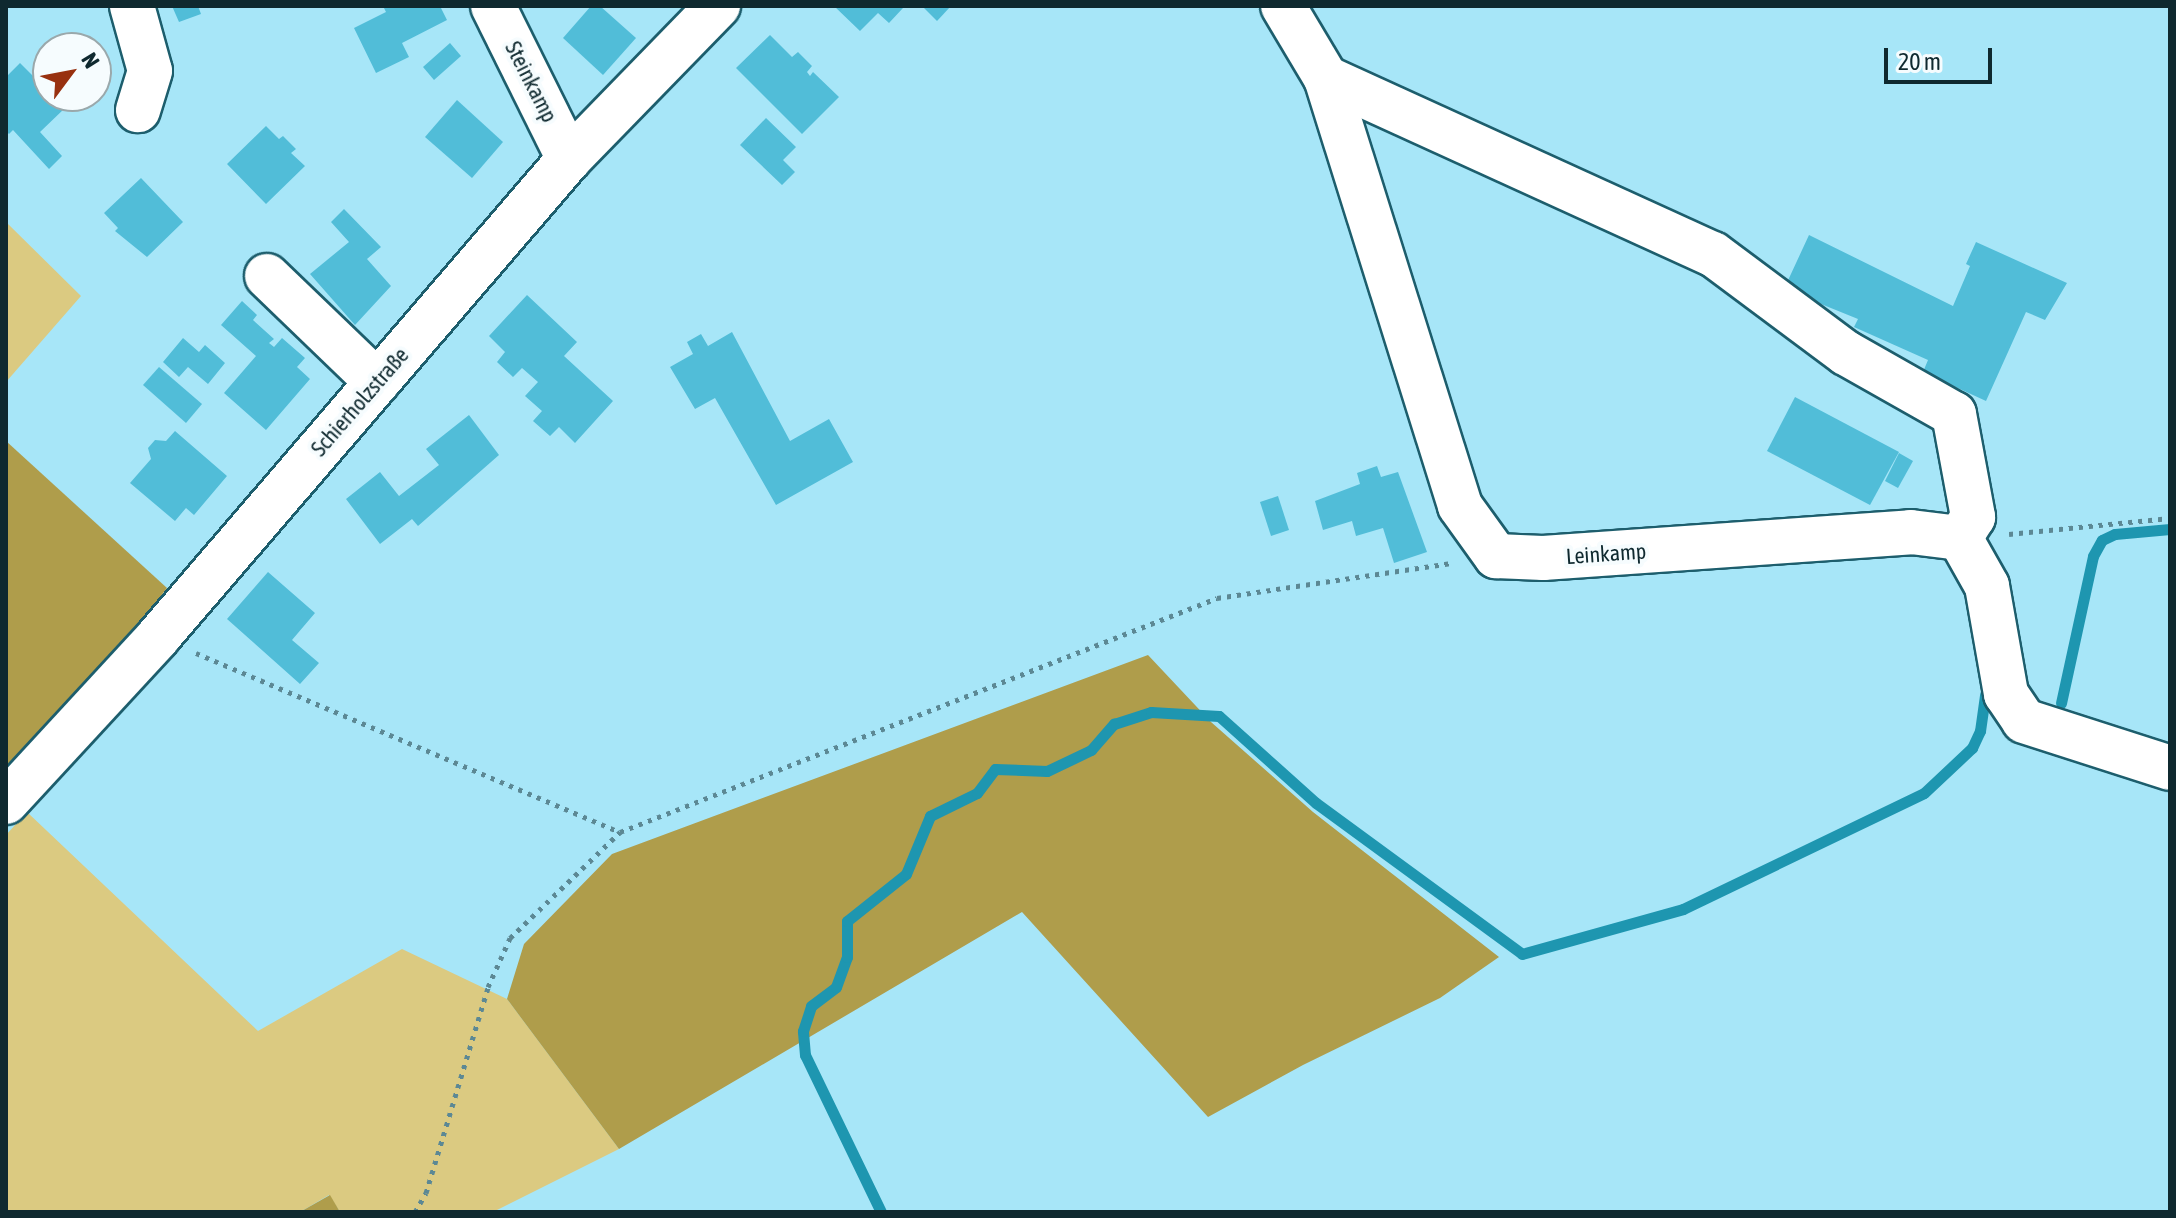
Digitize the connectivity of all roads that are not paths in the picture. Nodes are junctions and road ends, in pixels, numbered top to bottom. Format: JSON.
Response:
{"nodes":[{"id":1,"x":132,"y":6,"type":"edge"},
{"id":2,"x":493,"y":6,"type":"edge"},
{"id":3,"x":718,"y":6,"type":"edge"},
{"id":4,"x":1283,"y":6,"type":"edge"},
{"id":5,"x":1326,"y":78,"type":"junction"},
{"id":6,"x":138,"y":110,"type":"dead end"},
{"id":7,"x":569,"y":159,"type":"junction"},
{"id":8,"x":267,"y":276,"type":"dead end"},
{"id":9,"x":377,"y":382,"type":"junction"},
{"id":10,"x":1960,"y":538,"type":"junction"},
{"id":11,"x":2170,"y":768,"type":"edge"},
{"id":12,"x":6,"y":802,"type":"edge"}],
"edges":[{"from":1,"to":6,"type":"street"},
{"from":2,"to":7,"type":"street","name":"Steinkamp"},
{"from":3,"to":7,"type":"street","name":"Schierholzstraße"},
{"from":4,"to":5,"type":"street"},
{"from":5,"to":10,"type":"street"},
{"from":5,"to":10,"type":"street","name":"Leinkamp"},
{"from":7,"to":9,"type":"street","name":"Schierholzstraße"},
{"from":8,"to":9,"type":"street"},
{"from":9,"to":12,"type":"street","name":"Schierholzstraße"},
{"from":10,"to":11,"type":"street"}]}
